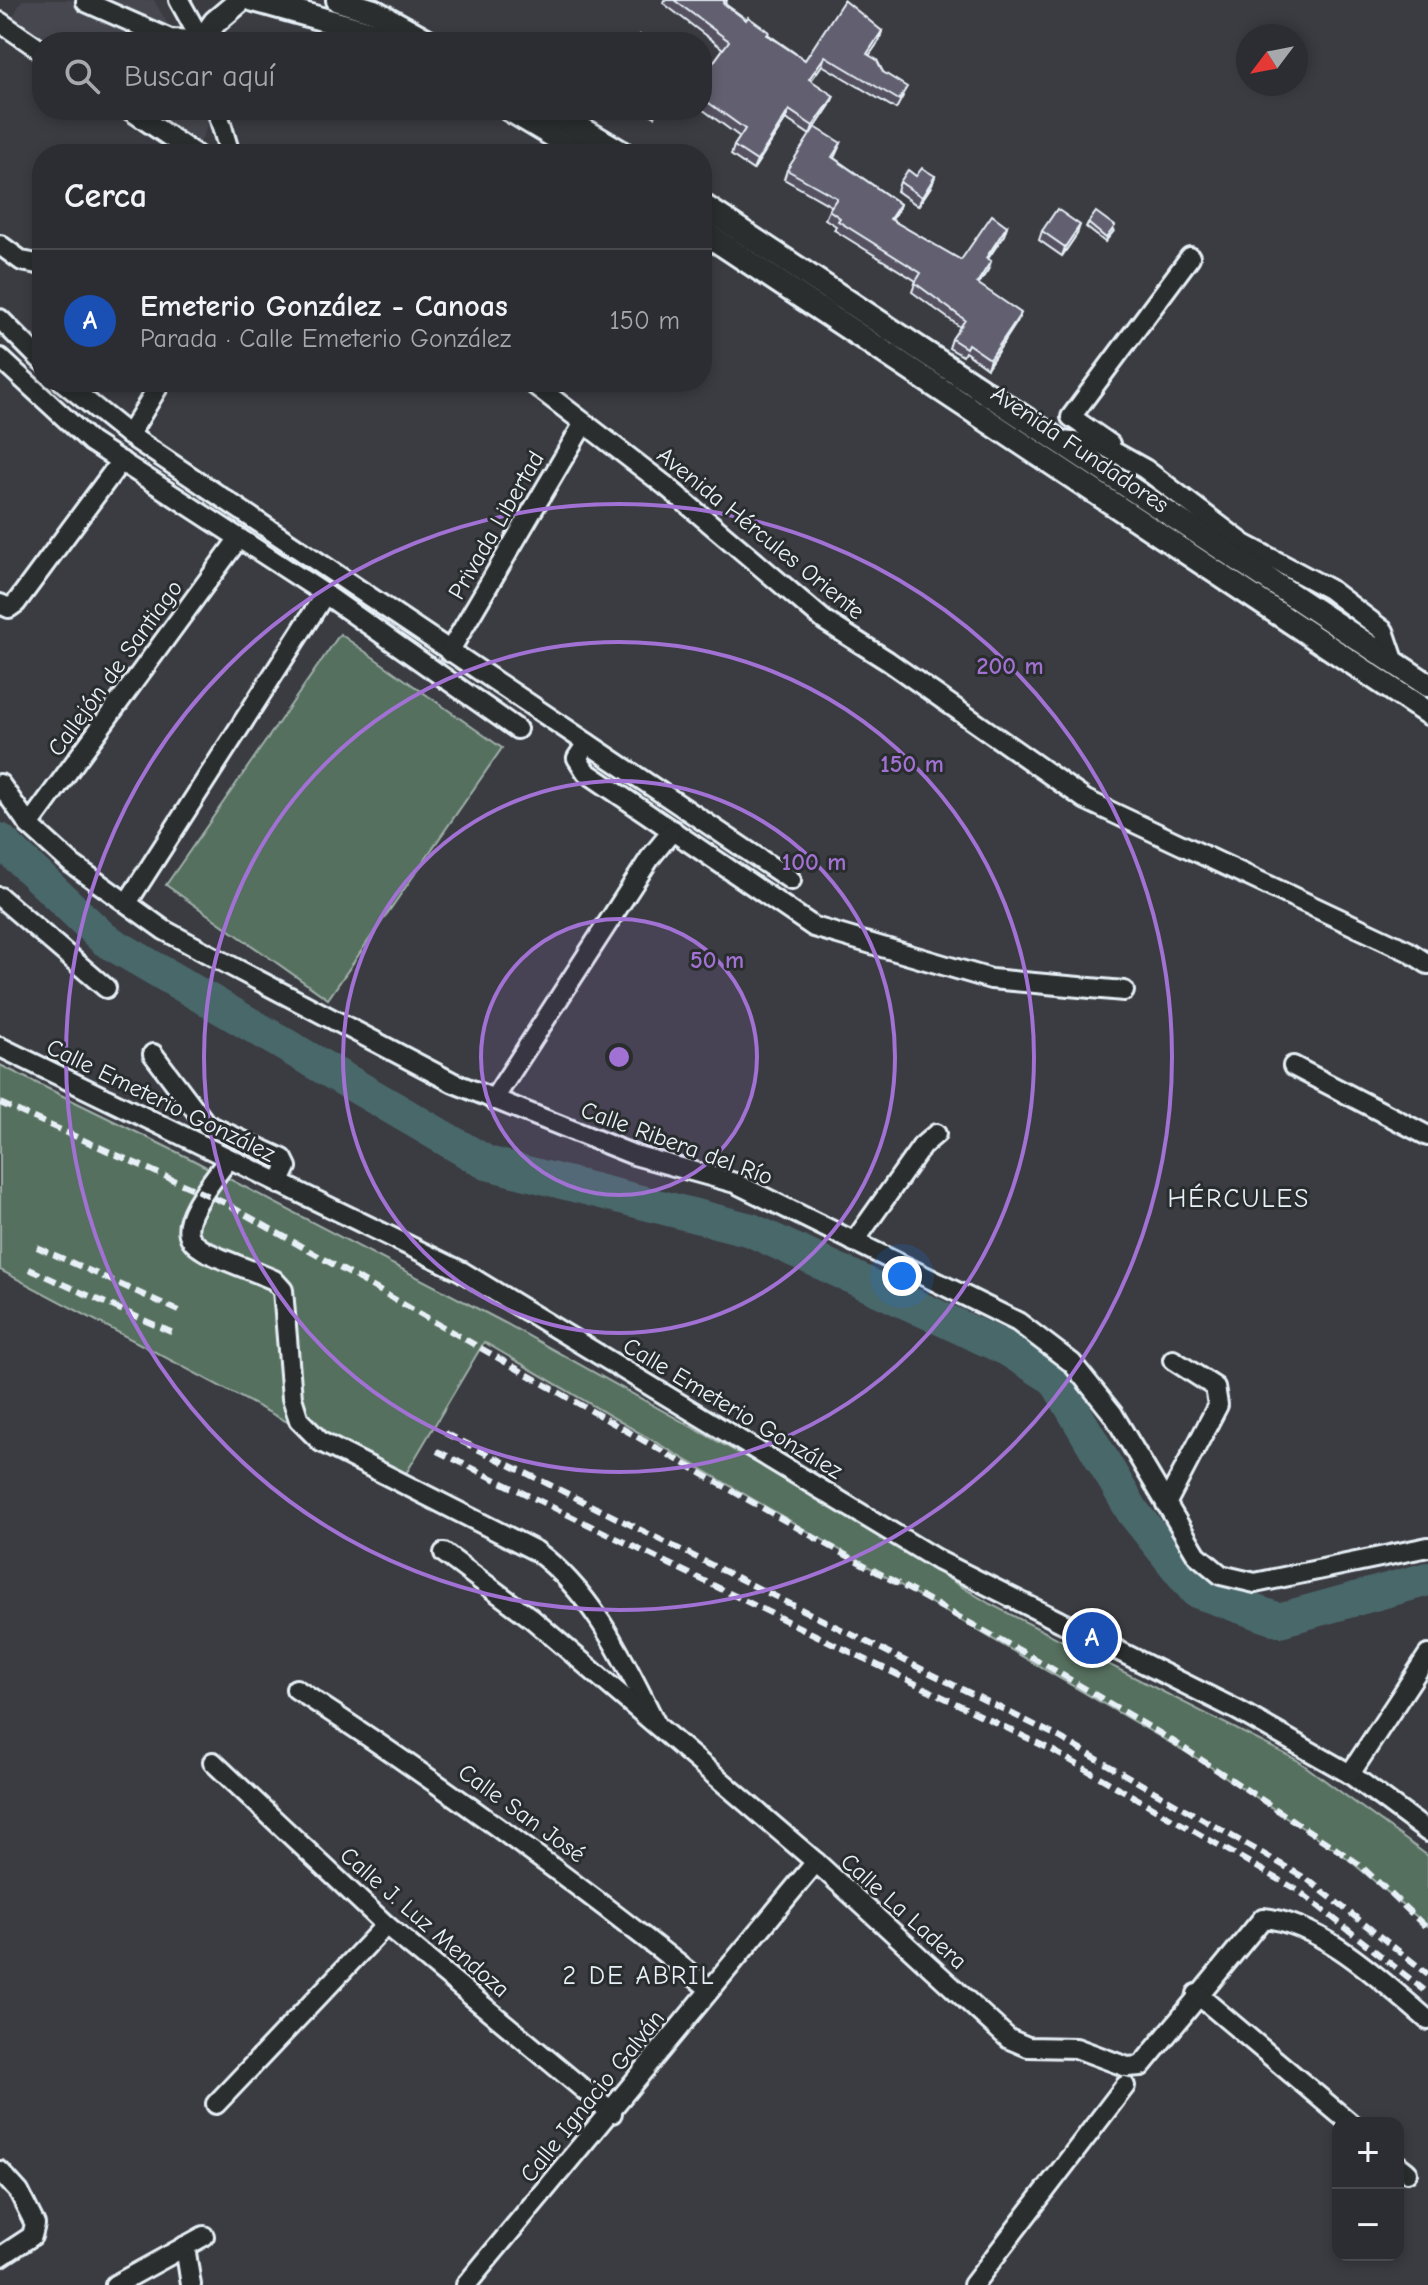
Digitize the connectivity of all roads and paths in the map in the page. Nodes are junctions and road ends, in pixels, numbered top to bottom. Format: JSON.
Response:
{"nodes":[{"id":1,"x":179,"y":0,"type":"edge"},
{"id":2,"x":241,"y":0,"type":"edge"},
{"id":3,"x":254,"y":0,"type":"edge"},
{"id":4,"x":338,"y":0,"type":"edge"},
{"id":5,"x":86,"y":2,"type":"edge"},
{"id":6,"x":0,"y":22,"type":"edge"},
{"id":7,"x":154,"y":32,"type":"edge"},
{"id":8,"x":197,"y":32,"type":"edge"},
{"id":9,"x":208,"y":32,"type":"edge"},
{"id":10,"x":368,"y":32,"type":"edge"},
{"id":11,"x":412,"y":32,"type":"edge"},
{"id":12,"x":32,"y":44,"type":"edge"},
{"id":13,"x":145,"y":120,"type":"edge"},
{"id":14,"x":220,"y":120,"type":"edge"},
{"id":15,"x":527,"y":120,"type":"edge"},
{"id":16,"x":567,"y":120,"type":"edge"},
{"id":17,"x":180,"y":144,"type":"edge"},
{"id":18,"x":227,"y":144,"type":"edge"},
{"id":19,"x":567,"y":144,"type":"edge"},
{"id":20,"x":607,"y":144,"type":"edge"},
{"id":21,"x":712,"y":212,"type":"edge"},
{"id":22,"x":712,"y":238,"type":"edge"},
{"id":23,"x":0,"y":245,"type":"edge"},
{"id":24,"x":1190,"y":257,"type":"dead end"},
{"id":25,"x":32,"y":263,"type":"edge"},
{"id":26,"x":2,"y":321,"type":"edge"},
{"id":27,"x":32,"y":351,"type":"edge"},
{"id":28,"x":0,"y":358,"type":"edge"},
{"id":29,"x":32,"y":388,"type":"edge"},
{"id":30,"x":37,"y":392,"type":"edge"},
{"id":31,"x":75,"y":392,"type":"edge"},
{"id":32,"x":155,"y":392,"type":"edge"},
{"id":33,"x":544,"y":392,"type":"edge"},
{"id":34,"x":584,"y":423,"type":"junction"},
{"id":35,"x":129,"y":435,"type":"junction"},
{"id":36,"x":1061,"y":441,"type":"junction"},
{"id":37,"x":121,"y":461,"type":"junction"},
{"id":38,"x":1145,"y":469,"type":"junction"},
{"id":39,"x":239,"y":538,"type":"junction"},
{"id":40,"x":325,"y":594,"type":"junction"},
{"id":41,"x":0,"y":604,"type":"edge"},
{"id":42,"x":449,"y":652,"type":"junction"},
{"id":43,"x":1395,"y":663,"type":"junction"},
{"id":44,"x":1428,"y":685,"type":"edge"},
{"id":45,"x":1428,"y":713,"type":"edge"},
{"id":46,"x":517,"y":729,"type":"dead end"},
{"id":47,"x":587,"y":743,"type":"junction"},
{"id":48,"x":0,"y":784,"type":"edge"},
{"id":49,"x":29,"y":825,"type":"junction"},
{"id":50,"x":673,"y":830,"type":"junction"},
{"id":51,"x":791,"y":880,"type":"dead end"},
{"id":52,"x":0,"y":897,"type":"edge"},
{"id":53,"x":127,"y":903,"type":"junction"},
{"id":54,"x":1428,"y":964,"type":"edge"},
{"id":55,"x":106,"y":988,"type":"dead end"},
{"id":56,"x":1124,"y":991,"type":"dead end"},
{"id":57,"x":0,"y":1047,"type":"edge"},
{"id":58,"x":153,"y":1054,"type":"dead end"},
{"id":59,"x":1293,"y":1066,"type":"dead end"},
{"id":60,"x":493,"y":1100,"type":"junction"},
{"id":61,"x":936,"y":1134,"type":"dead end"},
{"id":62,"x":1428,"y":1136,"type":"edge"},
{"id":63,"x":228,"y":1160,"type":"junction"},
{"id":64,"x":279,"y":1184,"type":"junction"},
{"id":65,"x":854,"y":1242,"type":"junction"},
{"id":66,"x":1173,"y":1360,"type":"dead end"},
{"id":67,"x":1166,"y":1504,"type":"junction"},
{"id":68,"x":1428,"y":1547,"type":"edge"},
{"id":69,"x":444,"y":1553,"type":"dead end"},
{"id":70,"x":1428,"y":1655,"type":"edge"},
{"id":71,"x":296,"y":1689,"type":"dead end"},
{"id":72,"x":660,"y":1732,"type":"junction"},
{"id":73,"x":213,"y":1762,"type":"dead end"},
{"id":74,"x":1350,"y":1774,"type":"junction"},
{"id":75,"x":1428,"y":1832,"type":"edge"},
{"id":76,"x":816,"y":1862,"type":"junction"},
{"id":77,"x":386,"y":1925,"type":"junction"},
{"id":78,"x":710,"y":1989,"type":"junction"},
{"id":79,"x":1197,"y":1994,"type":"junction"},
{"id":80,"x":1428,"y":2020,"type":"edge"},
{"id":81,"x":1125,"y":2086,"type":"dead end"},
{"id":82,"x":216,"y":2104,"type":"dead end"},
{"id":83,"x":612,"y":2113,"type":"junction"},
{"id":84,"x":1343,"y":2117,"type":"edge"},
{"id":85,"x":0,"y":2171,"type":"edge"},
{"id":86,"x":204,"y":2236,"type":"dead end"},
{"id":87,"x":185,"y":2246,"type":"junction"},
{"id":88,"x":0,"y":2257,"type":"edge"},
{"id":89,"x":115,"y":2285,"type":"edge"},
{"id":90,"x":191,"y":2285,"type":"edge"},
{"id":91,"x":466,"y":2285,"type":"edge"},
{"id":92,"x":973,"y":2285,"type":"edge"}],
"edges":[{"from":1,"to":8,"type":"street"},
{"from":2,"to":9,"type":"main road"},
{"from":3,"to":10,"type":"main road"},
{"from":4,"to":11,"type":"main road"},
{"from":5,"to":7,"type":"street"},
{"from":6,"to":12,"type":"street"},
{"from":13,"to":17,"type":"street"},
{"from":14,"to":18,"type":"street"},
{"from":15,"to":19,"type":"main road"},
{"from":16,"to":20,"type":"main road"},
{"from":21,"to":36,"type":"main road","name":"Avenida Fundadores"},
{"from":22,"to":45,"type":"main road","name":"Avenida Fundadores"},
{"from":23,"to":25,"type":"street"},
{"from":24,"to":38,"type":"street"},
{"from":26,"to":27,"type":"street"},
{"from":28,"to":29,"type":"street"},
{"from":30,"to":37,"type":"street"},
{"from":31,"to":35,"type":"street"},
{"from":32,"to":35,"type":"street"},
{"from":33,"to":34,"type":"street","name":"Avenida Hércules Oriente"},
{"from":34,"to":42,"type":"street","name":"Privada Libertad"},
{"from":34,"to":54,"type":"street","name":"Avenida Hércules Oriente"},
{"from":35,"to":42,"type":"street"},
{"from":36,"to":38,"type":"street"},
{"from":36,"to":43,"type":"main road","name":"Avenida Fundadores"},
{"from":37,"to":39,"type":"street"},
{"from":37,"to":41,"type":"street"},
{"from":38,"to":43,"type":"street"},
{"from":39,"to":40,"type":"street"},
{"from":39,"to":49,"type":"street","name":"Callejón de Santiago"},
{"from":40,"to":46,"type":"street"},
{"from":40,"to":53,"type":"street"},
{"from":42,"to":47,"type":"street"},
{"from":43,"to":44,"type":"main road","name":"Avenida Fundadores"},
{"from":47,"to":50,"type":"street"},
{"from":47,"to":51,"type":"street"},
{"from":48,"to":49,"type":"street","name":"Calle Ribera del Río"},
{"from":49,"to":53,"type":"street","name":"Calle Ribera del Río"},
{"from":50,"to":56,"type":"street"},
{"from":50,"to":60,"type":"street"},
{"from":52,"to":55,"type":"street"},
{"from":53,"to":60,"type":"street","name":"Calle Ribera del Río"},
{"from":57,"to":63,"type":"street","name":"Calle Emeterio González"},
{"from":58,"to":64,"type":"street"},
{"from":59,"to":62,"type":"street"},
{"from":60,"to":65,"type":"street","name":"Calle Ribera del Río"},
{"from":61,"to":65,"type":"street"},
{"from":63,"to":64,"type":"street","name":"Calle Emeterio González"},
{"from":63,"to":72,"type":"street","name":"Calle La Ladera"},
{"from":64,"to":74,"type":"street","name":"Calle Emeterio González"},
{"from":65,"to":67,"type":"street","name":"Calle Ribera del Río"},
{"from":66,"to":67,"type":"street"},
{"from":67,"to":68,"type":"street","name":"Calle Ribera del Río"},
{"from":69,"to":72,"type":"street","name":"Calle La Ladera"},
{"from":70,"to":74,"type":"street"},
{"from":71,"to":78,"type":"street","name":"Calle San José"},
{"from":72,"to":76,"type":"street","name":"Calle La Ladera"},
{"from":73,"to":77,"type":"street","name":"Calle J. Luz Mendoza"},
{"from":74,"to":75,"type":"street","name":"Calle Emeterio González"},
{"from":76,"to":78,"type":"street","name":"Calle Ignacio Galván"},
{"from":76,"to":79,"type":"street","name":"Calle La Ladera"},
{"from":77,"to":82,"type":"street"},
{"from":77,"to":83,"type":"street","name":"Calle J. Luz Mendoza"},
{"from":78,"to":83,"type":"street","name":"Calle Ignacio Galván"},
{"from":79,"to":80,"type":"street"},
{"from":79,"to":84,"type":"street"},
{"from":81,"to":92,"type":"street"},
{"from":83,"to":91,"type":"street","name":"Calle Ignacio Galván"},
{"from":85,"to":88,"type":"street"},
{"from":86,"to":87,"type":"street"},
{"from":87,"to":89,"type":"street"},
{"from":87,"to":90,"type":"street"}]}
